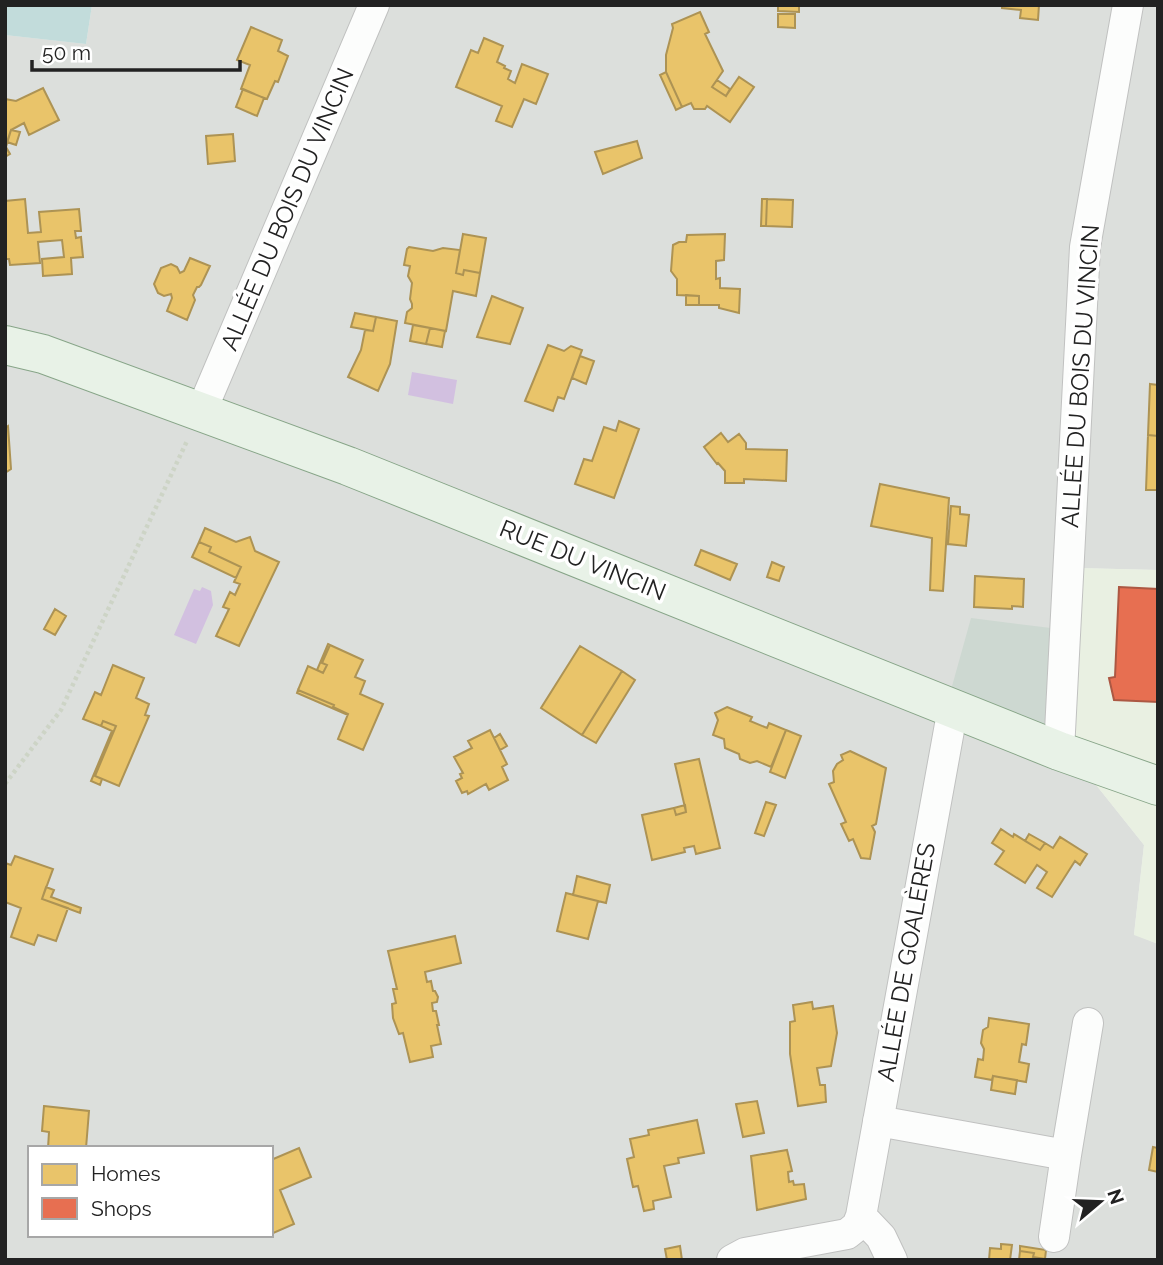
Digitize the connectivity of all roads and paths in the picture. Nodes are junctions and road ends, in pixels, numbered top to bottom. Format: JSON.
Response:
{"nodes":[{"id":1,"x":374,"y":5,"type":"edge"},
{"id":2,"x":1128,"y":5,"type":"edge"},
{"id":3,"x":5,"y":345,"type":"edge"},
{"id":4,"x":201,"y":412,"type":"junction"},
{"id":5,"x":953,"y":708,"type":"junction"},
{"id":6,"x":1059,"y":751,"type":"junction"},
{"id":7,"x":5,"y":784,"type":"edge"},
{"id":8,"x":1158,"y":786,"type":"edge"},
{"id":9,"x":1088,"y":1023,"type":"dead end"},
{"id":10,"x":878,"y":1121,"type":"junction"},
{"id":11,"x":1066,"y":1155,"type":"junction"},
{"id":12,"x":861,"y":1216,"type":"junction"},
{"id":13,"x":1054,"y":1237,"type":"dead end"},
{"id":14,"x":732,"y":1260,"type":"edge"},
{"id":15,"x":892,"y":1260,"type":"edge"}],
"edges":[{"from":1,"to":4,"type":"street","name":"ALLÉE DU BOIS DU VINCIN"},
{"from":2,"to":6,"type":"street","name":"ALLÉE DU BOIS DU VINCIN"},
{"from":3,"to":4,"type":"main road","name":"RUE DU VINCIN"},
{"from":4,"to":5,"type":"main road","name":"RUE DU VINCIN"},
{"from":4,"to":7,"type":"path"},
{"from":5,"to":6,"type":"main road","name":"RUE DU VINCIN"},
{"from":5,"to":10,"type":"street","name":"ALLÉE DE GOALÈRES"},
{"from":6,"to":8,"type":"main road","name":"RUE DU VINCIN"},
{"from":9,"to":11,"type":"street"},
{"from":10,"to":11,"type":"street"},
{"from":10,"to":12,"type":"street","name":"ALLÉE DE GOALÈRES"},
{"from":11,"to":13,"type":"street"},
{"from":12,"to":14,"type":"street"},
{"from":12,"to":15,"type":"street"}]}
